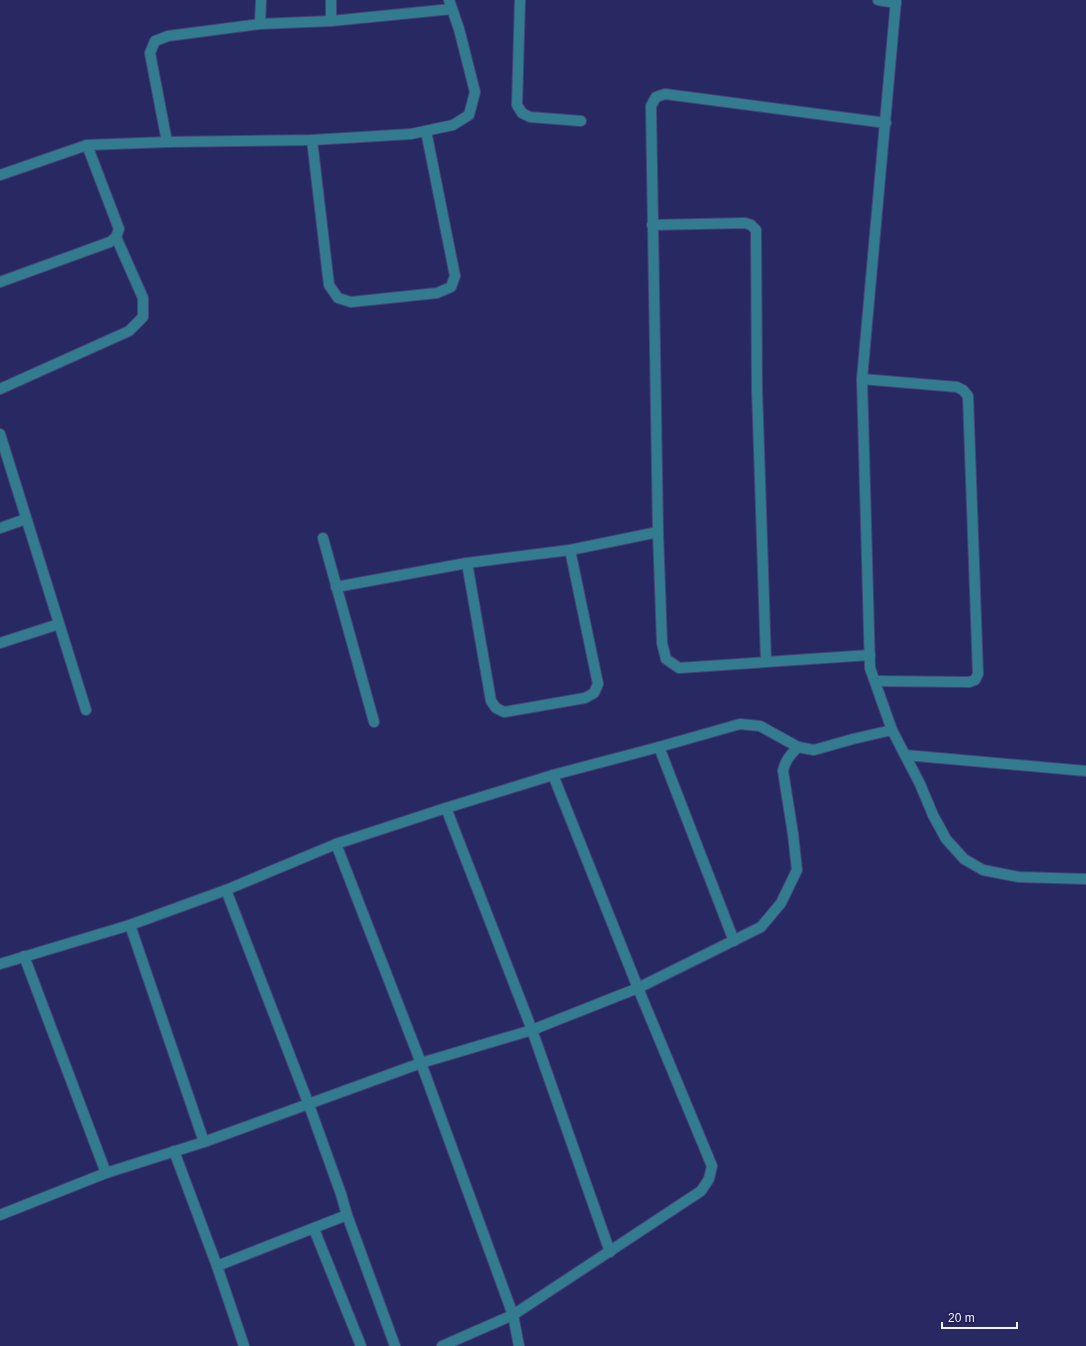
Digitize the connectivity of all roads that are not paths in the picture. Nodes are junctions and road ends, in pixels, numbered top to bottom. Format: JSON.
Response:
{"nodes":[{"id":1,"x":261,"y":0,"type":"edge"},
{"id":2,"x":331,"y":0,"type":"edge"},
{"id":3,"x":520,"y":0,"type":"edge"},
{"id":4,"x":878,"y":0,"type":"edge"},
{"id":5,"x":896,"y":1,"type":"edge"},
{"id":6,"x":450,"y":4,"type":"edge"},
{"id":7,"x":330,"y":20,"type":"junction"},
{"id":8,"x":260,"y":24,"type":"junction"},
{"id":9,"x":581,"y":121,"type":"dead end"},
{"id":10,"x":886,"y":123,"type":"junction"},
{"id":11,"x":426,"y":131,"type":"junction"},
{"id":12,"x":312,"y":140,"type":"junction"},
{"id":13,"x":167,"y":142,"type":"junction"},
{"id":14,"x":87,"y":145,"type":"junction"},
{"id":15,"x":0,"y":175,"type":"edge"},
{"id":16,"x":652,"y":225,"type":"junction"},
{"id":17,"x":116,"y":237,"type":"junction"},
{"id":18,"x":0,"y":282,"type":"edge"},
{"id":19,"x":862,"y":378,"type":"junction"},
{"id":20,"x":0,"y":389,"type":"edge"},
{"id":21,"x":0,"y":434,"type":"edge"},
{"id":22,"x":26,"y":519,"type":"junction"},
{"id":23,"x":0,"y":528,"type":"edge"},
{"id":24,"x":658,"y":532,"type":"junction"},
{"id":25,"x":323,"y":538,"type":"dead end"},
{"id":26,"x":570,"y":550,"type":"junction"},
{"id":27,"x":467,"y":563,"type":"junction"},
{"id":28,"x":336,"y":587,"type":"junction"},
{"id":29,"x":59,"y":624,"type":"junction"},
{"id":30,"x":0,"y":643,"type":"edge"},
{"id":31,"x":870,"y":655,"type":"junction"},
{"id":32,"x":766,"y":661,"type":"junction"},
{"id":33,"x":875,"y":681,"type":"junction"},
{"id":34,"x":86,"y":710,"type":"dead end"},
{"id":35,"x":374,"y":722,"type":"dead end"},
{"id":36,"x":887,"y":731,"type":"junction"},
{"id":37,"x":659,"y":747,"type":"junction"},
{"id":38,"x":798,"y":747,"type":"junction"},
{"id":39,"x":905,"y":755,"type":"junction"},
{"id":40,"x":1086,"y":771,"type":"edge"},
{"id":41,"x":552,"y":774,"type":"junction"},
{"id":42,"x":446,"y":808,"type":"junction"},
{"id":43,"x":336,"y":844,"type":"junction"},
{"id":44,"x":1086,"y":879,"type":"edge"},
{"id":45,"x":226,"y":890,"type":"junction"},
{"id":46,"x":130,"y":925,"type":"junction"},
{"id":47,"x":734,"y":941,"type":"junction"},
{"id":48,"x":24,"y":956,"type":"junction"},
{"id":49,"x":0,"y":964,"type":"edge"},
{"id":50,"x":638,"y":988,"type":"junction"},
{"id":51,"x":532,"y":1030,"type":"junction"},
{"id":52,"x":421,"y":1063,"type":"junction"},
{"id":53,"x":309,"y":1105,"type":"junction"},
{"id":54,"x":204,"y":1142,"type":"junction"},
{"id":55,"x":174,"y":1151,"type":"junction"},
{"id":56,"x":106,"y":1173,"type":"junction"},
{"id":57,"x":0,"y":1215,"type":"edge"},
{"id":58,"x":347,"y":1215,"type":"junction"},
{"id":59,"x":314,"y":1229,"type":"junction"},
{"id":60,"x":610,"y":1252,"type":"junction"},
{"id":61,"x":217,"y":1266,"type":"junction"},
{"id":62,"x":514,"y":1315,"type":"junction"},
{"id":63,"x":244,"y":1346,"type":"edge"},
{"id":64,"x":361,"y":1346,"type":"edge"},
{"id":65,"x":395,"y":1346,"type":"edge"},
{"id":66,"x":442,"y":1346,"type":"edge"},
{"id":67,"x":519,"y":1346,"type":"edge"}],
"edges":[{"from":1,"to":8,"type":"street"},
{"from":2,"to":7,"type":"street"},
{"from":3,"to":9,"type":"street"},
{"from":4,"to":5,"type":"street"},
{"from":5,"to":10,"type":"street"},
{"from":6,"to":7,"type":"street"},
{"from":6,"to":11,"type":"street"},
{"from":7,"to":8,"type":"street"},
{"from":8,"to":13,"type":"street"},
{"from":10,"to":16,"type":"street"},
{"from":10,"to":19,"type":"street"},
{"from":11,"to":12,"type":"street"},
{"from":11,"to":12,"type":"street"},
{"from":12,"to":13,"type":"street"},
{"from":13,"to":14,"type":"street"},
{"from":14,"to":15,"type":"street"},
{"from":14,"to":17,"type":"street"},
{"from":16,"to":24,"type":"street"},
{"from":16,"to":32,"type":"street"},
{"from":17,"to":18,"type":"street"},
{"from":17,"to":20,"type":"street"},
{"from":19,"to":31,"type":"street"},
{"from":19,"to":33,"type":"street"},
{"from":21,"to":22,"type":"street"},
{"from":22,"to":23,"type":"street"},
{"from":22,"to":29,"type":"street"},
{"from":24,"to":26,"type":"street"},
{"from":24,"to":32,"type":"street"},
{"from":25,"to":28,"type":"street"},
{"from":26,"to":27,"type":"street"},
{"from":26,"to":27,"type":"street"},
{"from":27,"to":28,"type":"street"},
{"from":28,"to":35,"type":"street"},
{"from":29,"to":30,"type":"street"},
{"from":29,"to":34,"type":"street"},
{"from":31,"to":32,"type":"street"},
{"from":31,"to":33,"type":"street"},
{"from":33,"to":36,"type":"street"},
{"from":36,"to":38,"type":"street"},
{"from":36,"to":39,"type":"street"},
{"from":37,"to":38,"type":"street"},
{"from":37,"to":41,"type":"street"},
{"from":37,"to":47,"type":"street"},
{"from":38,"to":47,"type":"street"},
{"from":39,"to":40,"type":"street"},
{"from":39,"to":44,"type":"street"},
{"from":41,"to":42,"type":"street"},
{"from":41,"to":50,"type":"street"},
{"from":42,"to":43,"type":"street"},
{"from":42,"to":51,"type":"street"},
{"from":43,"to":45,"type":"street"},
{"from":43,"to":52,"type":"street"},
{"from":45,"to":46,"type":"street"},
{"from":45,"to":53,"type":"street"},
{"from":46,"to":48,"type":"street"},
{"from":46,"to":54,"type":"street"},
{"from":47,"to":50,"type":"street"},
{"from":48,"to":49,"type":"street"},
{"from":48,"to":56,"type":"street"},
{"from":50,"to":51,"type":"street"},
{"from":50,"to":60,"type":"street"},
{"from":51,"to":52,"type":"street"},
{"from":51,"to":60,"type":"street"},
{"from":52,"to":53,"type":"street"},
{"from":52,"to":62,"type":"street"},
{"from":53,"to":54,"type":"street"},
{"from":53,"to":58,"type":"street"},
{"from":54,"to":55,"type":"street"},
{"from":55,"to":56,"type":"street"},
{"from":55,"to":61,"type":"street"},
{"from":56,"to":57,"type":"street"},
{"from":58,"to":59,"type":"street"},
{"from":58,"to":65,"type":"street"},
{"from":59,"to":61,"type":"street"},
{"from":59,"to":64,"type":"street"},
{"from":60,"to":62,"type":"street"},
{"from":61,"to":63,"type":"street"},
{"from":62,"to":66,"type":"street"},
{"from":62,"to":67,"type":"street"}]}
